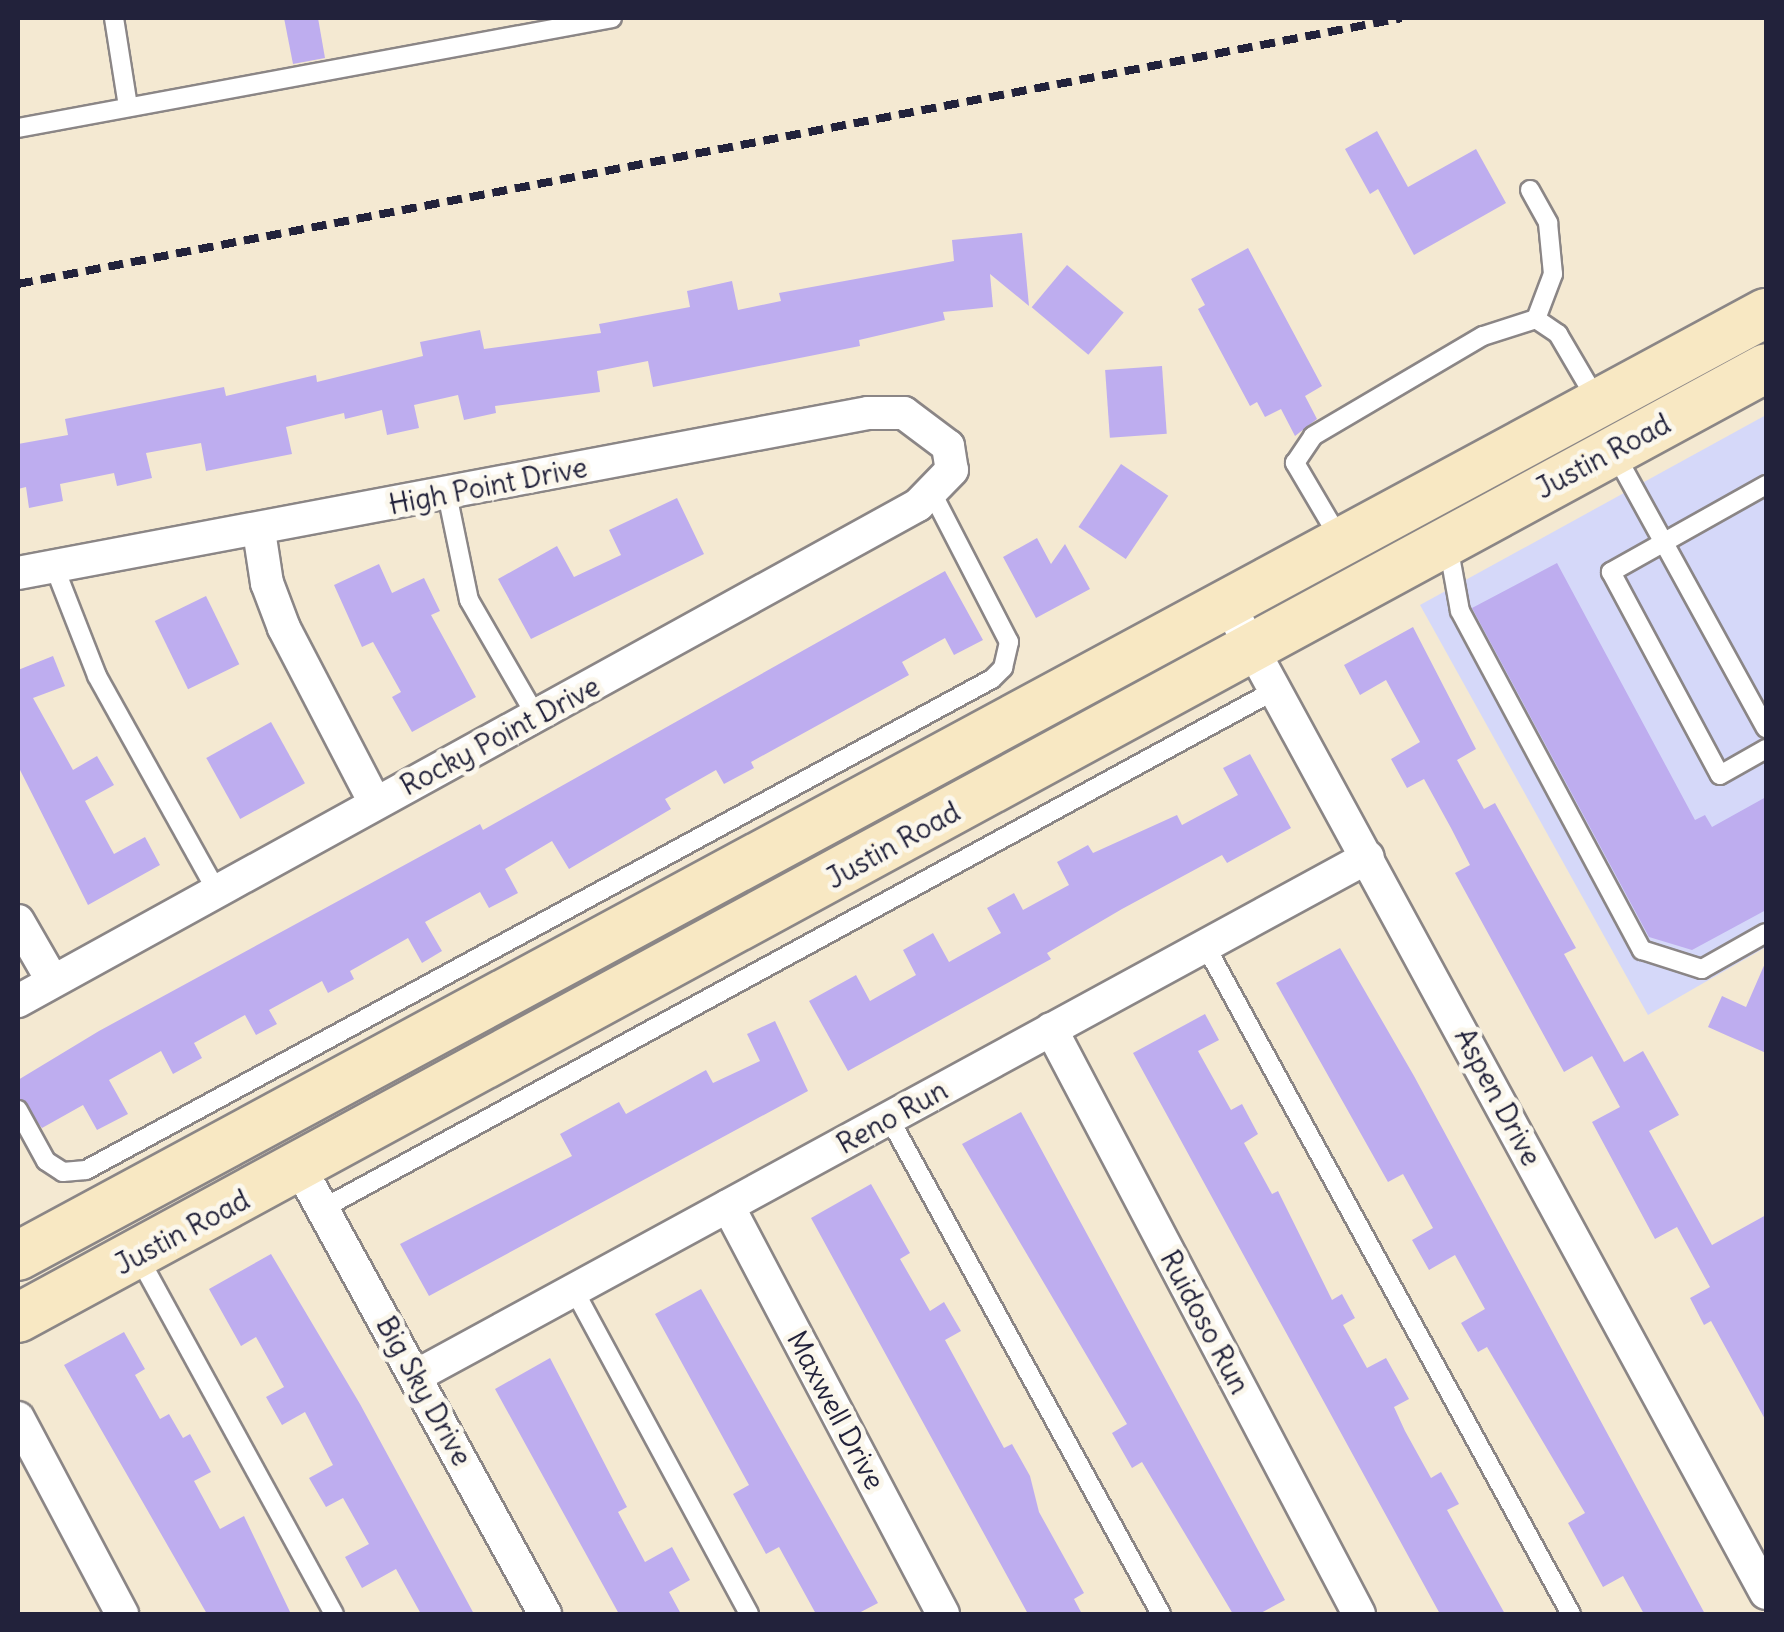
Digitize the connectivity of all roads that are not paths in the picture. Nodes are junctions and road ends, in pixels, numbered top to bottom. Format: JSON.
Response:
{"nodes":[{"id":1,"x":114,"y":18,"type":"edge"},
{"id":2,"x":612,"y":18,"type":"edge"},
{"id":3,"x":538,"y":24,"type":"edge"},
{"id":4,"x":128,"y":106,"type":"junction"},
{"id":5,"x":18,"y":128,"type":"edge"},
{"id":6,"x":1530,"y":190,"type":"dead end"},
{"id":7,"x":1766,"y":313,"type":"edge"},
{"id":8,"x":1536,"y":318,"type":"junction"},
{"id":9,"x":1766,"y":368,"type":"edge"},
{"id":10,"x":1599,"y":404,"type":"junction"},
{"id":11,"x":1614,"y":452,"type":"junction"},
{"id":12,"x":1766,"y":485,"type":"edge"},
{"id":13,"x":931,"y":491,"type":"junction"},
{"id":14,"x":447,"y":494,"type":"junction"},
{"id":15,"x":259,"y":531,"type":"junction"},
{"id":16,"x":1448,"y":540,"type":"junction"},
{"id":17,"x":1341,"y":542,"type":"junction"},
{"id":18,"x":1664,"y":542,"type":"junction"},
{"id":19,"x":54,"y":566,"type":"junction"},
{"id":20,"x":18,"y":574,"type":"edge"},
{"id":21,"x":1228,"y":602,"type":"junction"},
{"id":22,"x":1253,"y":648,"type":"junction"},
{"id":23,"x":1277,"y":689,"type":"junction"},
{"id":24,"x":537,"y":718,"type":"junction"},
{"id":25,"x":1766,"y":728,"type":"edge"},
{"id":26,"x":1766,"y":749,"type":"edge"},
{"id":27,"x":375,"y":803,"type":"junction"},
{"id":28,"x":1368,"y":857,"type":"junction"},
{"id":29,"x":217,"y":892,"type":"junction"},
{"id":30,"x":18,"y":921,"type":"edge"},
{"id":31,"x":1766,"y":933,"type":"edge"},
{"id":32,"x":1204,"y":944,"type":"junction"},
{"id":33,"x":52,"y":980,"type":"junction"},
{"id":34,"x":18,"y":1000,"type":"edge"},
{"id":35,"x":1051,"y":1029,"type":"junction"},
{"id":36,"x":18,"y":1110,"type":"edge"},
{"id":37,"x":889,"y":1118,"type":"junction"},
{"id":38,"x":312,"y":1189,"type":"junction"},
{"id":39,"x":728,"y":1206,"type":"junction"},
{"id":40,"x":18,"y":1256,"type":"edge"},
{"id":41,"x":138,"y":1256,"type":"junction"},
{"id":42,"x":574,"y":1290,"type":"junction"},
{"id":43,"x":18,"y":1318,"type":"edge"},
{"id":44,"x":416,"y":1376,"type":"junction"},
{"id":45,"x":18,"y":1418,"type":"edge"},
{"id":46,"x":1766,"y":1592,"type":"edge"},
{"id":47,"x":122,"y":1614,"type":"edge"},
{"id":48,"x":334,"y":1614,"type":"edge"},
{"id":49,"x":544,"y":1614,"type":"edge"},
{"id":50,"x":749,"y":1614,"type":"edge"},
{"id":51,"x":944,"y":1614,"type":"edge"},
{"id":52,"x":1161,"y":1614,"type":"edge"},
{"id":53,"x":1360,"y":1614,"type":"edge"},
{"id":54,"x":1571,"y":1614,"type":"edge"}],
"edges":[{"from":1,"to":4,"type":"lane"},
{"from":2,"to":3,"type":"lane"},
{"from":3,"to":4,"type":"lane"},
{"from":4,"to":5,"type":"lane"},
{"from":6,"to":8,"type":"lane"},
{"from":7,"to":10,"type":"main road","name":"Justin Road"},
{"from":8,"to":10,"type":"lane"},
{"from":8,"to":17,"type":"lane"},
{"from":9,"to":11,"type":"main road","name":"Justin Road"},
{"from":10,"to":16,"type":"main road"},
{"from":10,"to":17,"type":"main road","name":"Justin Road"},
{"from":11,"to":16,"type":"main road","name":"Justin Road"},
{"from":11,"to":18,"type":"lane"},
{"from":12,"to":18,"type":"lane"},
{"from":13,"to":14,"type":"street","name":"High Point Drive"},
{"from":13,"to":24,"type":"street","name":"Rocky Point Drive"},
{"from":13,"to":36,"type":"lane"},
{"from":14,"to":15,"type":"street","name":"High Point Drive"},
{"from":14,"to":24,"type":"lane"},
{"from":15,"to":19,"type":"street","name":"High Point Drive"},
{"from":15,"to":27,"type":"street"},
{"from":16,"to":22,"type":"main road","name":"Justin Road"},
{"from":16,"to":31,"type":"lane"},
{"from":17,"to":21,"type":"main road","name":"Justin Road"},
{"from":18,"to":25,"type":"lane"},
{"from":18,"to":26,"type":"lane"},
{"from":19,"to":20,"type":"street","name":"High Point Drive"},
{"from":19,"to":29,"type":"lane"},
{"from":21,"to":22,"type":"street","name":"Aspen Drive"},
{"from":21,"to":40,"type":"main road","name":"Justin Road"},
{"from":22,"to":23,"type":"street","name":"Aspen Drive"},
{"from":22,"to":38,"type":"main road","name":"Justin Road"},
{"from":23,"to":28,"type":"street","name":"Aspen Drive"},
{"from":23,"to":38,"type":"lane"},
{"from":24,"to":27,"type":"street","name":"Rocky Point Drive"},
{"from":27,"to":29,"type":"street","name":"Rocky Point Drive"},
{"from":28,"to":32,"type":"street","name":"Reno Run"},
{"from":28,"to":46,"type":"street","name":"Aspen Drive"},
{"from":29,"to":33,"type":"street","name":"Rocky Point Drive"},
{"from":30,"to":33,"type":"street"},
{"from":32,"to":35,"type":"street","name":"Reno Run"},
{"from":32,"to":54,"type":"lane"},
{"from":33,"to":34,"type":"street","name":"Rocky Point Drive"},
{"from":35,"to":37,"type":"street","name":"Reno Run"},
{"from":35,"to":53,"type":"street","name":"Ruidoso Run"},
{"from":37,"to":39,"type":"street","name":"Reno Run"},
{"from":37,"to":52,"type":"lane"},
{"from":38,"to":41,"type":"main road","name":"Justin Road"},
{"from":38,"to":44,"type":"street","name":"Big Sky Drive"},
{"from":39,"to":42,"type":"street","name":"Reno Run"},
{"from":39,"to":51,"type":"street","name":"Maxwell Drive"},
{"from":41,"to":43,"type":"main road","name":"Justin Road"},
{"from":41,"to":48,"type":"lane"},
{"from":42,"to":44,"type":"street","name":"Reno Run"},
{"from":42,"to":50,"type":"lane"},
{"from":44,"to":49,"type":"street","name":"Big Sky Drive"},
{"from":45,"to":47,"type":"street"}]}
